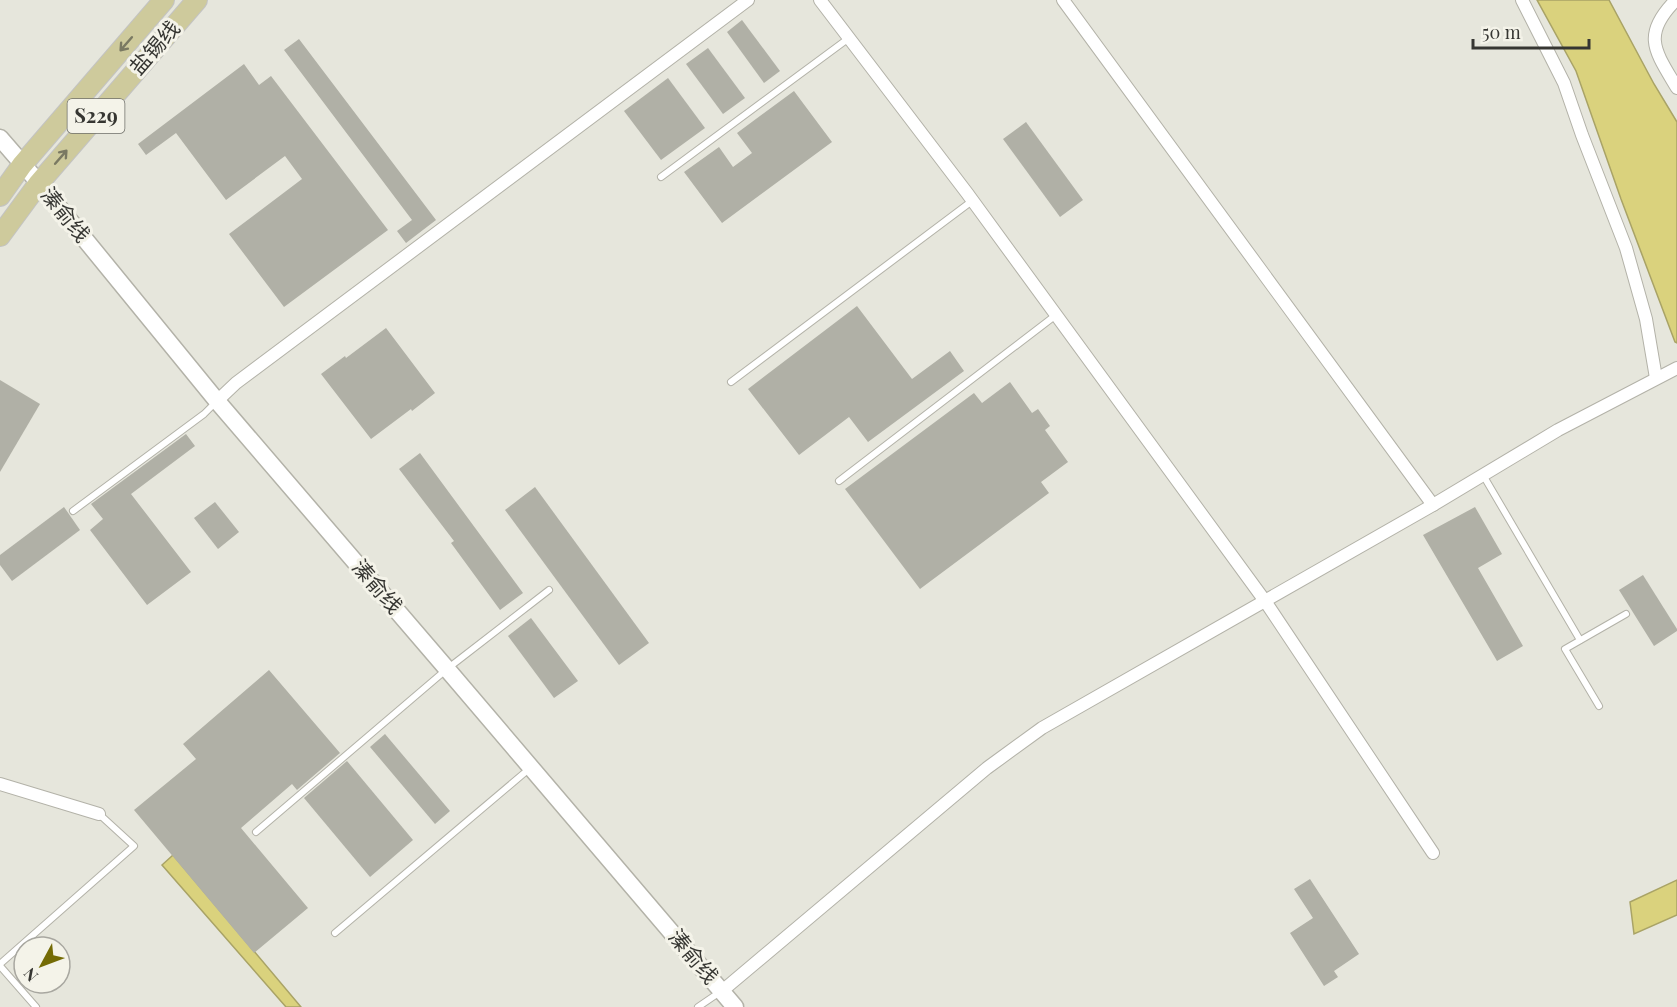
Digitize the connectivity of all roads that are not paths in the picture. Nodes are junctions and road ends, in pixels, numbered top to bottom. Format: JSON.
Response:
{"nodes":[{"id":1,"x":164,"y":0,"type":"edge"},
{"id":2,"x":197,"y":0,"type":"edge"},
{"id":3,"x":748,"y":0,"type":"edge"},
{"id":4,"x":820,"y":0,"type":"edge"},
{"id":5,"x":1063,"y":0,"type":"edge"},
{"id":6,"x":1522,"y":0,"type":"edge"},
{"id":7,"x":1676,"y":0,"type":"edge"},
{"id":8,"x":849,"y":38,"type":"junction"},
{"id":9,"x":1677,"y":88,"type":"edge"},
{"id":10,"x":0,"y":138,"type":"edge"},
{"id":11,"x":22,"y":165,"type":"junction"},
{"id":12,"x":661,"y":177,"type":"dead end"},
{"id":13,"x":39,"y":183,"type":"junction"},
{"id":14,"x":0,"y":196,"type":"edge"},
{"id":15,"x":972,"y":201,"type":"junction"},
{"id":16,"x":0,"y":236,"type":"edge"},
{"id":17,"x":1056,"y":315,"type":"junction"},
{"id":18,"x":1677,"y":368,"type":"edge"},
{"id":19,"x":1656,"y":378,"type":"junction"},
{"id":20,"x":731,"y":382,"type":"dead end"},
{"id":21,"x":217,"y":401,"type":"junction"},
{"id":22,"x":1483,"y":475,"type":"junction"},
{"id":23,"x":839,"y":481,"type":"dead end"},
{"id":24,"x":1433,"y":505,"type":"junction"},
{"id":25,"x":74,"y":511,"type":"dead end"},
{"id":26,"x":549,"y":590,"type":"dead end"},
{"id":27,"x":1265,"y":601,"type":"junction"},
{"id":28,"x":1626,"y":615,"type":"dead end"},
{"id":29,"x":1581,"y":640,"type":"junction"},
{"id":30,"x":447,"y":669,"type":"junction"},
{"id":31,"x":1599,"y":706,"type":"dead end"},
{"id":32,"x":531,"y":767,"type":"junction"},
{"id":33,"x":0,"y":784,"type":"edge"},
{"id":34,"x":99,"y":814,"type":"joint"},
{"id":35,"x":256,"y":832,"type":"dead end"},
{"id":36,"x":1433,"y":854,"type":"dead end"},
{"id":37,"x":335,"y":933,"type":"dead end"},
{"id":38,"x":0,"y":965,"type":"edge"},
{"id":39,"x":722,"y":991,"type":"junction"},
{"id":40,"x":36,"y":1007,"type":"edge"},
{"id":41,"x":698,"y":1007,"type":"edge"},
{"id":42,"x":735,"y":1007,"type":"edge"}],
"edges":[{"from":1,"to":11,"type":"main road","name":"盐锡线","number":"S229","one_way":true},
{"from":13,"to":2,"type":"main road","name":"盐锡线","number":"S229","one_way":true},
{"from":3,"to":21,"type":"street"},
{"from":4,"to":8,"type":"street"},
{"from":5,"to":24,"type":"street"},
{"from":6,"to":19,"type":"street"},
{"from":7,"to":9,"type":"street"},
{"from":8,"to":12,"type":"lane"},
{"from":8,"to":15,"type":"street"},
{"from":10,"to":11,"type":"main road","name":"溱俞线"},
{"from":11,"to":13,"type":"main road","name":"溱俞线"},
{"from":11,"to":14,"type":"main road","name":"盐锡线","number":"S229"},
{"from":13,"to":16,"type":"main road","name":"盐锡线","number":"S229"},
{"from":13,"to":21,"type":"main road","name":"溱俞线"},
{"from":15,"to":17,"type":"street"},
{"from":15,"to":20,"type":"lane"},
{"from":17,"to":23,"type":"lane"},
{"from":17,"to":27,"type":"street"},
{"from":18,"to":19,"type":"street"},
{"from":19,"to":22,"type":"street"},
{"from":21,"to":25,"type":"lane"},
{"from":21,"to":30,"type":"main road","name":"溱俞线"},
{"from":22,"to":24,"type":"street"},
{"from":22,"to":29,"type":"lane"},
{"from":24,"to":27,"type":"street"},
{"from":26,"to":30,"type":"lane"},
{"from":27,"to":36,"type":"street"},
{"from":27,"to":39,"type":"street"},
{"from":28,"to":29,"type":"lane"},
{"from":29,"to":31,"type":"lane"},
{"from":30,"to":32,"type":"main road","name":"溱俞线"},
{"from":30,"to":35,"type":"lane"},
{"from":32,"to":37,"type":"lane"},
{"from":32,"to":39,"type":"main road","name":"溱俞线"},
{"from":33,"to":34,"type":"street"},
{"from":34,"to":38,"type":"lane"},
{"from":38,"to":40,"type":"lane"},
{"from":39,"to":41,"type":"lane"},
{"from":39,"to":42,"type":"main road","name":"溱俞线"}]}
